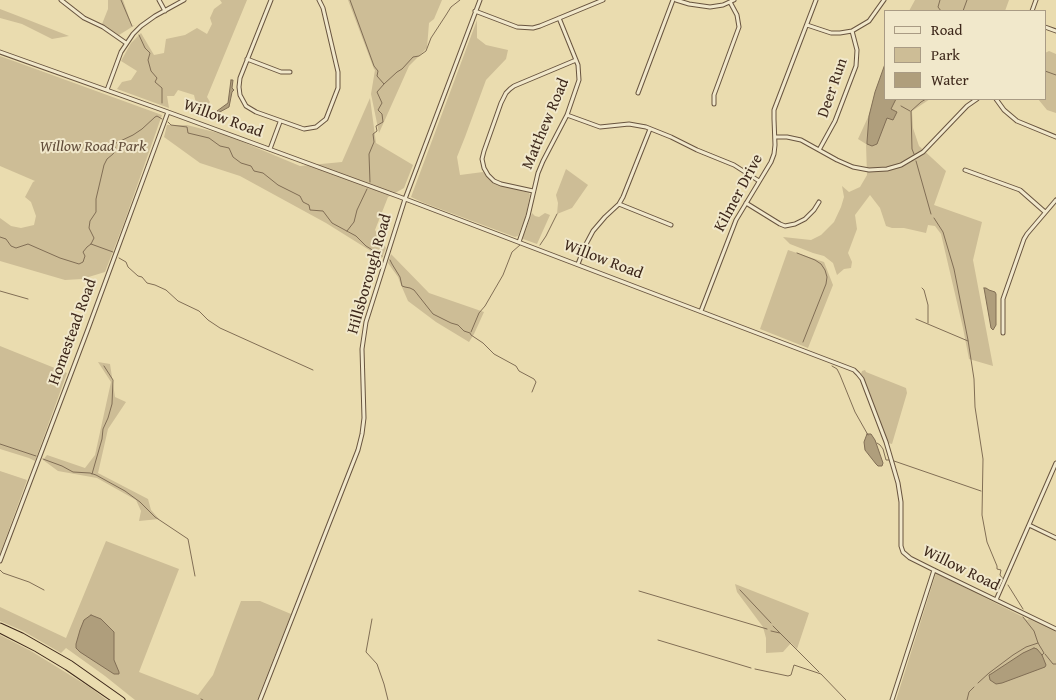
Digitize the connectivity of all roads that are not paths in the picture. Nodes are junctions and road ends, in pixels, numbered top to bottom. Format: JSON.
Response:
{"nodes":[{"id":1,"x":61,"y":0,"type":"edge"},
{"id":2,"x":159,"y":0,"type":"edge"},
{"id":3,"x":184,"y":0,"type":"edge"},
{"id":4,"x":271,"y":0,"type":"edge"},
{"id":5,"x":319,"y":0,"type":"edge"},
{"id":6,"x":480,"y":0,"type":"edge"},
{"id":7,"x":604,"y":0,"type":"edge"},
{"id":8,"x":675,"y":0,"type":"edge"},
{"id":9,"x":816,"y":0,"type":"edge"},
{"id":10,"x":884,"y":0,"type":"edge"},
{"id":11,"x":732,"y":1,"type":"edge"},
{"id":12,"x":165,"y":11,"type":"junction"},
{"id":13,"x":476,"y":11,"type":"junction"},
{"id":14,"x":559,"y":18,"type":"junction"},
{"id":15,"x":807,"y":25,"type":"junction"},
{"id":16,"x":852,"y":31,"type":"junction"},
{"id":17,"x":126,"y":43,"type":"junction"},
{"id":18,"x":0,"y":52,"type":"edge"},
{"id":19,"x":247,"y":59,"type":"junction"},
{"id":20,"x":576,"y":60,"type":"junction"},
{"id":21,"x":290,"y":72,"type":"dead end"},
{"id":22,"x":107,"y":90,"type":"junction"},
{"id":23,"x":638,"y":93,"type":"dead end"},
{"id":24,"x":976,"y":100,"type":"edge"},
{"id":25,"x":997,"y":100,"type":"edge"},
{"id":26,"x":714,"y":104,"type":"dead end"},
{"id":27,"x":168,"y":112,"type":"junction"},
{"id":28,"x":567,"y":115,"type":"junction"},
{"id":29,"x":280,"y":122,"type":"junction"},
{"id":30,"x":650,"y":129,"type":"junction"},
{"id":31,"x":1056,"y":136,"type":"edge"},
{"id":32,"x":775,"y":137,"type":"junction"},
{"id":33,"x":270,"y":150,"type":"junction"},
{"id":34,"x":819,"y":150,"type":"junction"},
{"id":35,"x":965,"y":170,"type":"dead end"},
{"id":36,"x":759,"y":181,"type":"junction"},
{"id":37,"x":533,"y":191,"type":"junction"},
{"id":38,"x":405,"y":199,"type":"junction"},
{"id":39,"x":1056,"y":200,"type":"edge"},
{"id":40,"x":819,"y":202,"type":"dead end"},
{"id":41,"x":746,"y":203,"type":"junction"},
{"id":42,"x":619,"y":204,"type":"junction"},
{"id":43,"x":1045,"y":212,"type":"junction"},
{"id":44,"x":671,"y":225,"type":"dead end"},
{"id":45,"x":519,"y":242,"type":"junction"},
{"id":46,"x":578,"y":264,"type":"junction"},
{"id":47,"x":701,"y":311,"type":"junction"},
{"id":48,"x":1003,"y":333,"type":"dead end"},
{"id":49,"x":1056,"y":463,"type":"edge"},
{"id":50,"x":1029,"y":525,"type":"junction"},
{"id":51,"x":1056,"y":538,"type":"edge"},
{"id":52,"x":0,"y":561,"type":"edge"},
{"id":53,"x":934,"y":570,"type":"junction"},
{"id":54,"x":996,"y":600,"type":"junction"},
{"id":55,"x":0,"y":626,"type":"edge"},
{"id":56,"x":1056,"y":629,"type":"edge"},
{"id":57,"x":0,"y":630,"type":"edge"},
{"id":58,"x":115,"y":700,"type":"edge"},
{"id":59,"x":122,"y":700,"type":"edge"},
{"id":60,"x":260,"y":700,"type":"edge"},
{"id":61,"x":892,"y":700,"type":"edge"}],
"edges":[{"from":1,"to":17,"type":"street"},
{"from":2,"to":12,"type":"street"},
{"from":3,"to":12,"type":"street"},
{"from":4,"to":19,"type":"street"},
{"from":5,"to":29,"type":"street"},
{"from":6,"to":13,"type":"street","name":"Hillsborough Road"},
{"from":7,"to":14,"type":"street"},
{"from":8,"to":11,"type":"street"},
{"from":8,"to":23,"type":"street"},
{"from":9,"to":15,"type":"street","name":"Kilmer Drive"},
{"from":10,"to":16,"type":"street"},
{"from":11,"to":26,"type":"street"},
{"from":12,"to":17,"type":"street"},
{"from":13,"to":14,"type":"street"},
{"from":13,"to":38,"type":"street","name":"Hillsborough Road"},
{"from":14,"to":20,"type":"street","name":"Matthew Road"},
{"from":15,"to":16,"type":"street"},
{"from":15,"to":32,"type":"street","name":"Kilmer Drive"},
{"from":16,"to":34,"type":"street","name":"Deer Run"},
{"from":17,"to":22,"type":"street"},
{"from":18,"to":22,"type":"street","name":"Willow Road"},
{"from":19,"to":21,"type":"street"},
{"from":19,"to":29,"type":"street"},
{"from":20,"to":28,"type":"street","name":"Matthew Road"},
{"from":20,"to":37,"type":"street"},
{"from":22,"to":27,"type":"street","name":"Willow Road"},
{"from":24,"to":34,"type":"street"},
{"from":25,"to":31,"type":"street"},
{"from":27,"to":33,"type":"street","name":"Willow Road"},
{"from":27,"to":52,"type":"street","name":"Homestead Road"},
{"from":28,"to":30,"type":"street"},
{"from":28,"to":37,"type":"street","name":"Matthew Road"},
{"from":29,"to":33,"type":"street"},
{"from":30,"to":36,"type":"street"},
{"from":30,"to":42,"type":"street"},
{"from":32,"to":34,"type":"street"},
{"from":32,"to":36,"type":"street","name":"Kilmer Drive"},
{"from":33,"to":38,"type":"street","name":"Willow Road"},
{"from":35,"to":43,"type":"street"},
{"from":36,"to":41,"type":"street","name":"Kilmer Drive"},
{"from":37,"to":45,"type":"street","name":"Matthew Road"},
{"from":38,"to":45,"type":"street","name":"Willow Road"},
{"from":38,"to":60,"type":"street","name":"Hillsborough Road"},
{"from":39,"to":43,"type":"street"},
{"from":40,"to":41,"type":"street"},
{"from":41,"to":47,"type":"street","name":"Kilmer Drive"},
{"from":42,"to":44,"type":"street"},
{"from":42,"to":46,"type":"street"},
{"from":43,"to":48,"type":"street"},
{"from":45,"to":46,"type":"street","name":"Willow Road"},
{"from":46,"to":47,"type":"street","name":"Willow Road"},
{"from":47,"to":53,"type":"street","name":"Willow Road"},
{"from":49,"to":50,"type":"street"},
{"from":50,"to":51,"type":"street"},
{"from":50,"to":54,"type":"street"},
{"from":53,"to":54,"type":"street","name":"Willow Road"},
{"from":53,"to":61,"type":"street"},
{"from":54,"to":56,"type":"street","name":"Willow Road"},
{"from":55,"to":59,"type":"highway"},
{"from":57,"to":58,"type":"highway"}]}
